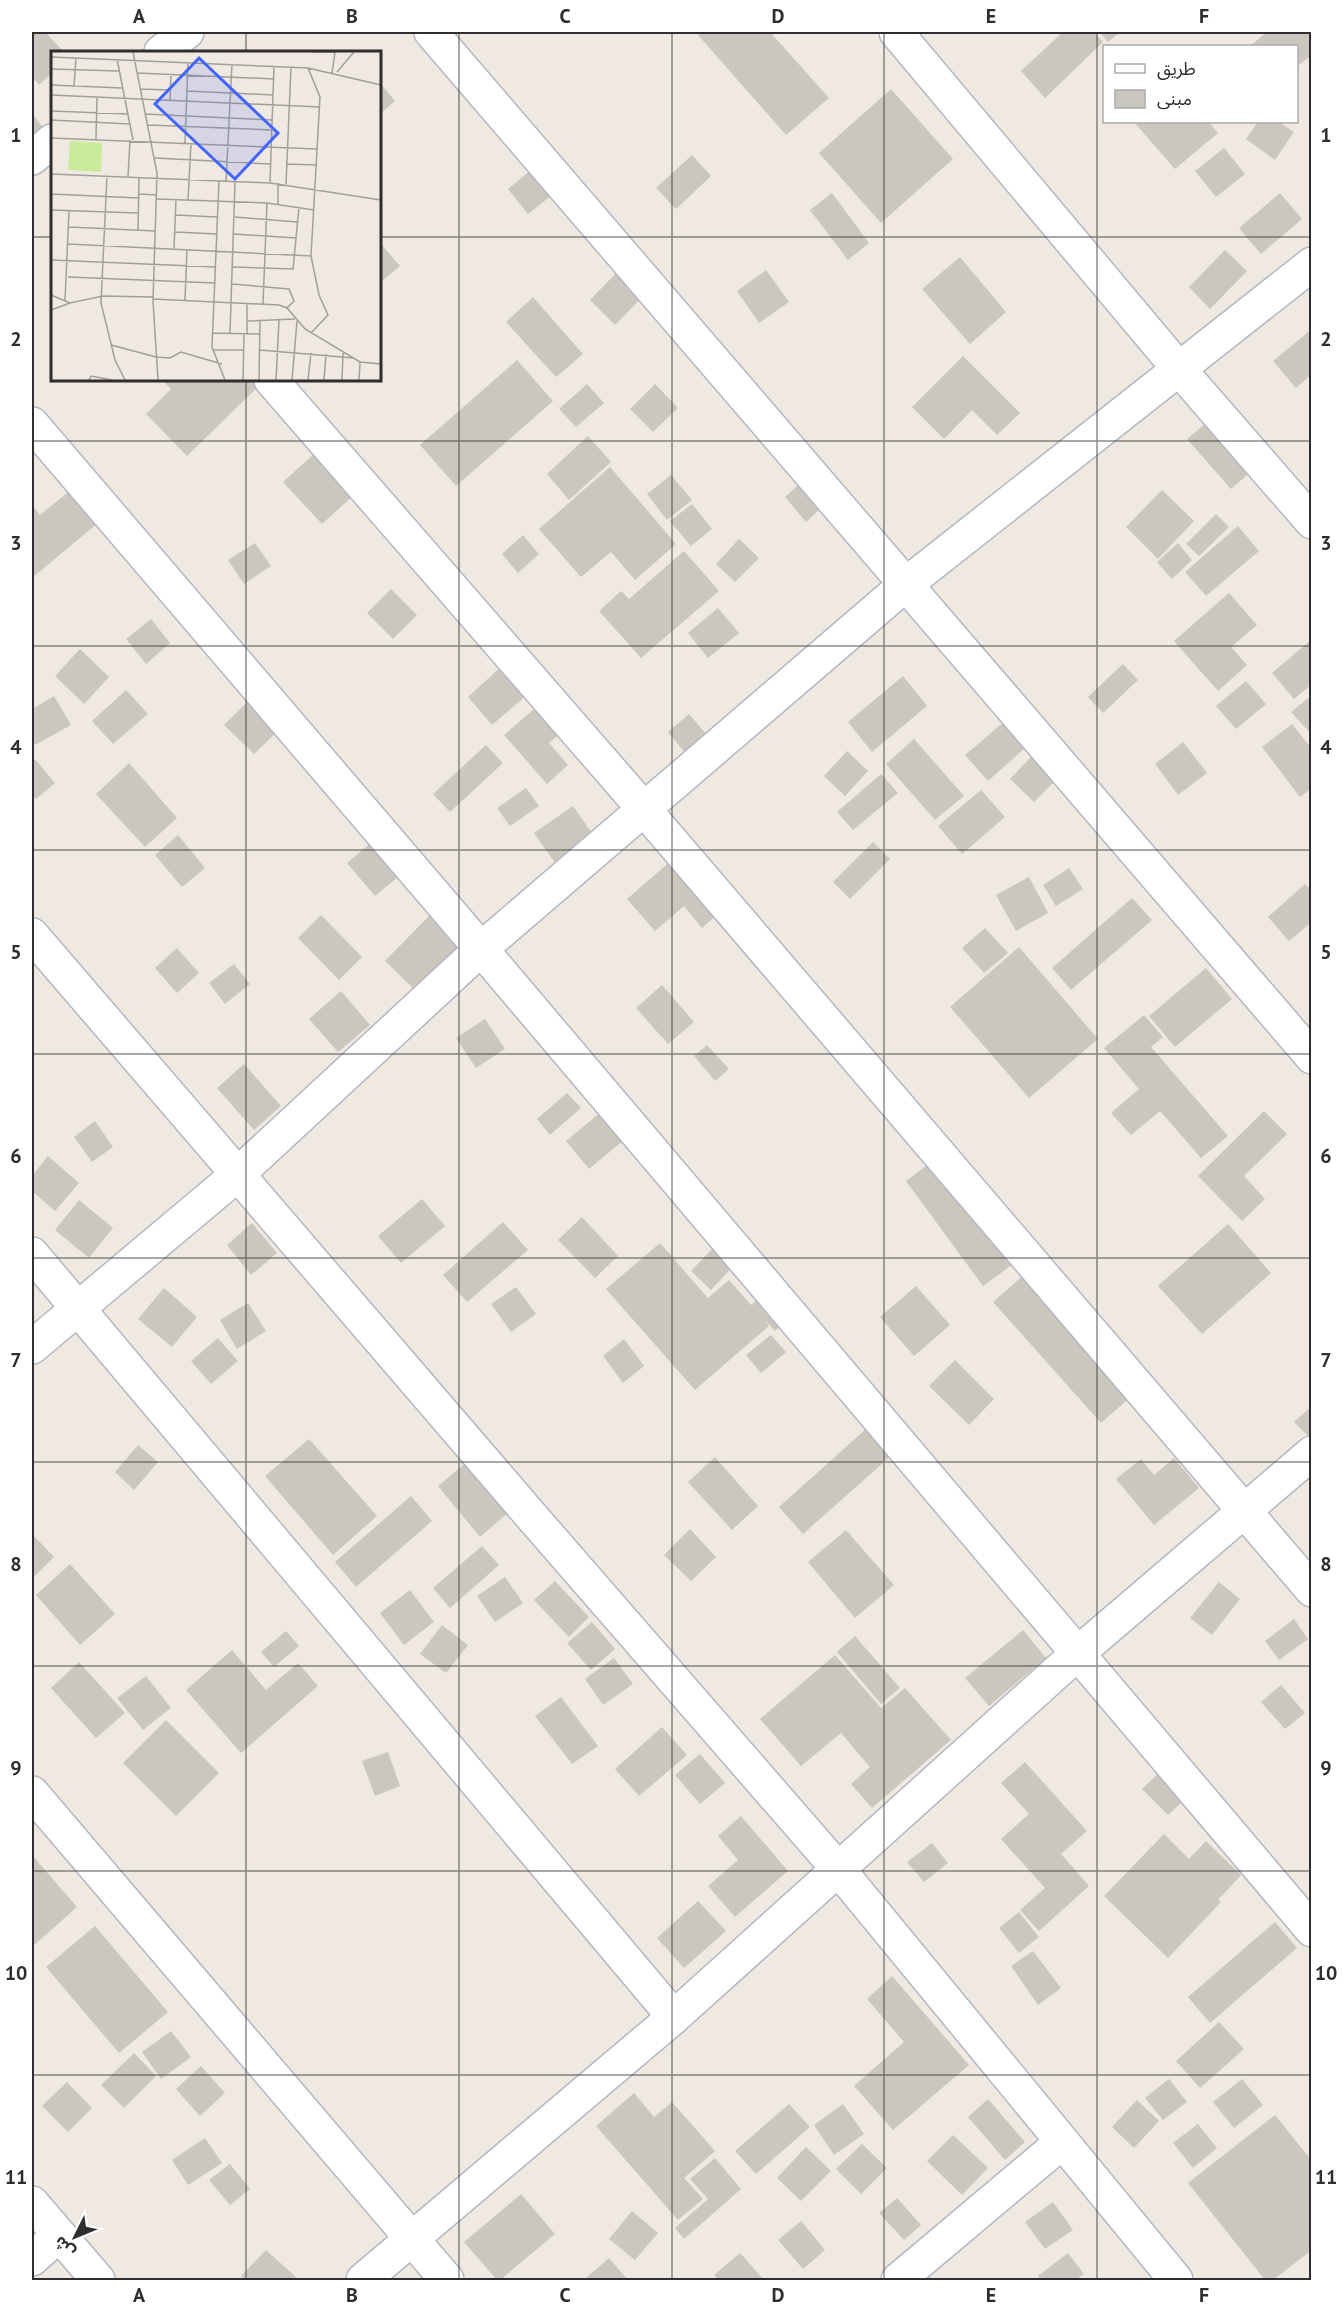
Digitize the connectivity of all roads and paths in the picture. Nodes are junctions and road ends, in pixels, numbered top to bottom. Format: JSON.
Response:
{"nodes":[{"id":1,"x":187,"y":32,"type":"edge"},
{"id":2,"x":430,"y":32,"type":"edge"},
{"id":3,"x":896,"y":32,"type":"edge"},
{"id":4,"x":162,"y":51,"type":"edge"},
{"id":5,"x":51,"y":142,"type":"edge"},
{"id":6,"x":32,"y":158,"type":"edge"},
{"id":7,"x":1311,"y":264,"type":"edge"},
{"id":8,"x":1179,"y":369,"type":"junction"},
{"id":9,"x":272,"y":381,"type":"edge"},
{"id":10,"x":32,"y":424,"type":"edge"},
{"id":11,"x":1311,"y":522,"type":"edge"},
{"id":12,"x":905,"y":585,"type":"junction"},
{"id":13,"x":643,"y":808,"type":"junction"},
{"id":14,"x":32,"y":934,"type":"edge"},
{"id":15,"x":481,"y":949,"type":"junction"},
{"id":16,"x":1311,"y":1057,"type":"edge"},
{"id":17,"x":237,"y":1175,"type":"junction"},
{"id":18,"x":32,"y":1254,"type":"edge"},
{"id":19,"x":77,"y":1307,"type":"junction"},
{"id":20,"x":32,"y":1347,"type":"edge"},
{"id":21,"x":1311,"y":1454,"type":"edge"},
{"id":22,"x":1242,"y":1511,"type":"junction"},
{"id":23,"x":1311,"y":1590,"type":"edge"},
{"id":24,"x":1078,"y":1653,"type":"junction"},
{"id":25,"x":32,"y":1793,"type":"edge"},
{"id":26,"x":839,"y":1870,"type":"junction"},
{"id":27,"x":1311,"y":1930,"type":"edge"},
{"id":28,"x":674,"y":2017,"type":"junction"},
{"id":29,"x":1062,"y":2142,"type":"junction"},
{"id":30,"x":32,"y":2203,"type":"edge"},
{"id":31,"x":58,"y":2235,"type":"junction"},
{"id":32,"x":412,"y":2238,"type":"junction"},
{"id":33,"x":32,"y":2259,"type":"edge"},
{"id":34,"x":903,"y":2279,"type":"edge"},
{"id":35,"x":98,"y":2280,"type":"edge"},
{"id":36,"x":363,"y":2280,"type":"edge"},
{"id":37,"x":447,"y":2280,"type":"edge"},
{"id":38,"x":1176,"y":2280,"type":"edge"}],
"edges":[{"from":1,"to":4,"type":"street"},
{"from":2,"to":12,"type":"street"},
{"from":3,"to":8,"type":"street"},
{"from":5,"to":6,"type":"street"},
{"from":7,"to":8,"type":"street"},
{"from":8,"to":11,"type":"street"},
{"from":8,"to":12,"type":"street"},
{"from":9,"to":13,"type":"street"},
{"from":10,"to":15,"type":"street"},
{"from":12,"to":13,"type":"street"},
{"from":12,"to":16,"type":"street"},
{"from":13,"to":15,"type":"street"},
{"from":13,"to":22,"type":"street"},
{"from":14,"to":17,"type":"street"},
{"from":15,"to":17,"type":"street"},
{"from":15,"to":24,"type":"street"},
{"from":17,"to":19,"type":"street"},
{"from":17,"to":26,"type":"street"},
{"from":18,"to":19,"type":"street"},
{"from":19,"to":20,"type":"street"},
{"from":19,"to":28,"type":"street"},
{"from":21,"to":22,"type":"street"},
{"from":22,"to":23,"type":"street"},
{"from":22,"to":24,"type":"street"},
{"from":24,"to":26,"type":"street"},
{"from":24,"to":27,"type":"street"},
{"from":25,"to":32,"type":"street"},
{"from":26,"to":28,"type":"street"},
{"from":26,"to":29,"type":"street"},
{"from":28,"to":32,"type":"street"},
{"from":29,"to":34,"type":"street"},
{"from":29,"to":38,"type":"street"},
{"from":30,"to":31,"type":"street"},
{"from":31,"to":33,"type":"street"},
{"from":31,"to":35,"type":"street"},
{"from":32,"to":36,"type":"street"},
{"from":32,"to":37,"type":"street"}]}
